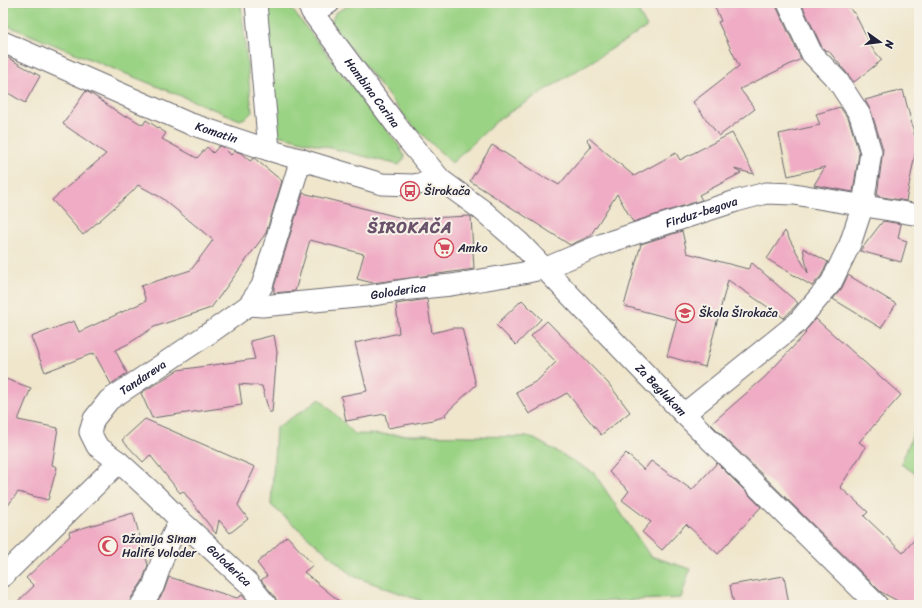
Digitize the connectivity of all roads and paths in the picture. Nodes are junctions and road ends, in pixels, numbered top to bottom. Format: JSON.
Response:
{"nodes":[{"id":1,"x":256,"y":3,"type":"edge"},
{"id":2,"x":788,"y":3,"type":"edge"},
{"id":3,"x":316,"y":6,"type":"edge"},
{"id":4,"x":3,"y":42,"type":"edge"},
{"id":5,"x":269,"y":150,"type":"junction"},
{"id":6,"x":301,"y":159,"type":"junction"},
{"id":7,"x":441,"y":180,"type":"junction"},
{"id":8,"x":862,"y":205,"type":"junction"},
{"id":9,"x":919,"y":215,"type":"edge"},
{"id":10,"x":546,"y":268,"type":"junction"},
{"id":11,"x":249,"y":305,"type":"junction"},
{"id":12,"x":684,"y":414,"type":"junction"},
{"id":13,"x":119,"y":462,"type":"junction"},
{"id":14,"x":180,"y":520,"type":"junction"},
{"id":15,"x":3,"y":576,"type":"edge"},
{"id":16,"x":141,"y":605,"type":"edge"},
{"id":17,"x":266,"y":605,"type":"edge"},
{"id":18,"x":877,"y":605,"type":"edge"}],
"edges":[{"from":1,"to":5,"type":"street"},
{"from":2,"to":8,"type":"street"},
{"from":3,"to":7,"type":"street","name":"Hambina Carina"},
{"from":4,"to":5,"type":"street","name":"Komatin"},
{"from":5,"to":6,"type":"street","name":"Komatin"},
{"from":6,"to":7,"type":"street","name":"Komatin"},
{"from":6,"to":11,"type":"street","name":"Tandareva"},
{"from":7,"to":10,"type":"street","name":"Za Beglukom"},
{"from":8,"to":9,"type":"street","name":"Firduz-begova"},
{"from":8,"to":10,"type":"street","name":"Firduz-begova"},
{"from":8,"to":12,"type":"street"},
{"from":10,"to":11,"type":"street","name":"Goloderica"},
{"from":10,"to":12,"type":"street","name":"Za Beglukom"},
{"from":11,"to":13,"type":"street","name":"Tandareva"},
{"from":12,"to":18,"type":"street","name":"Za Beglukom"},
{"from":13,"to":14,"type":"street","name":"Goloderica"},
{"from":13,"to":15,"type":"street"},
{"from":14,"to":16,"type":"street"},
{"from":14,"to":17,"type":"street","name":"Goloderica"}]}
